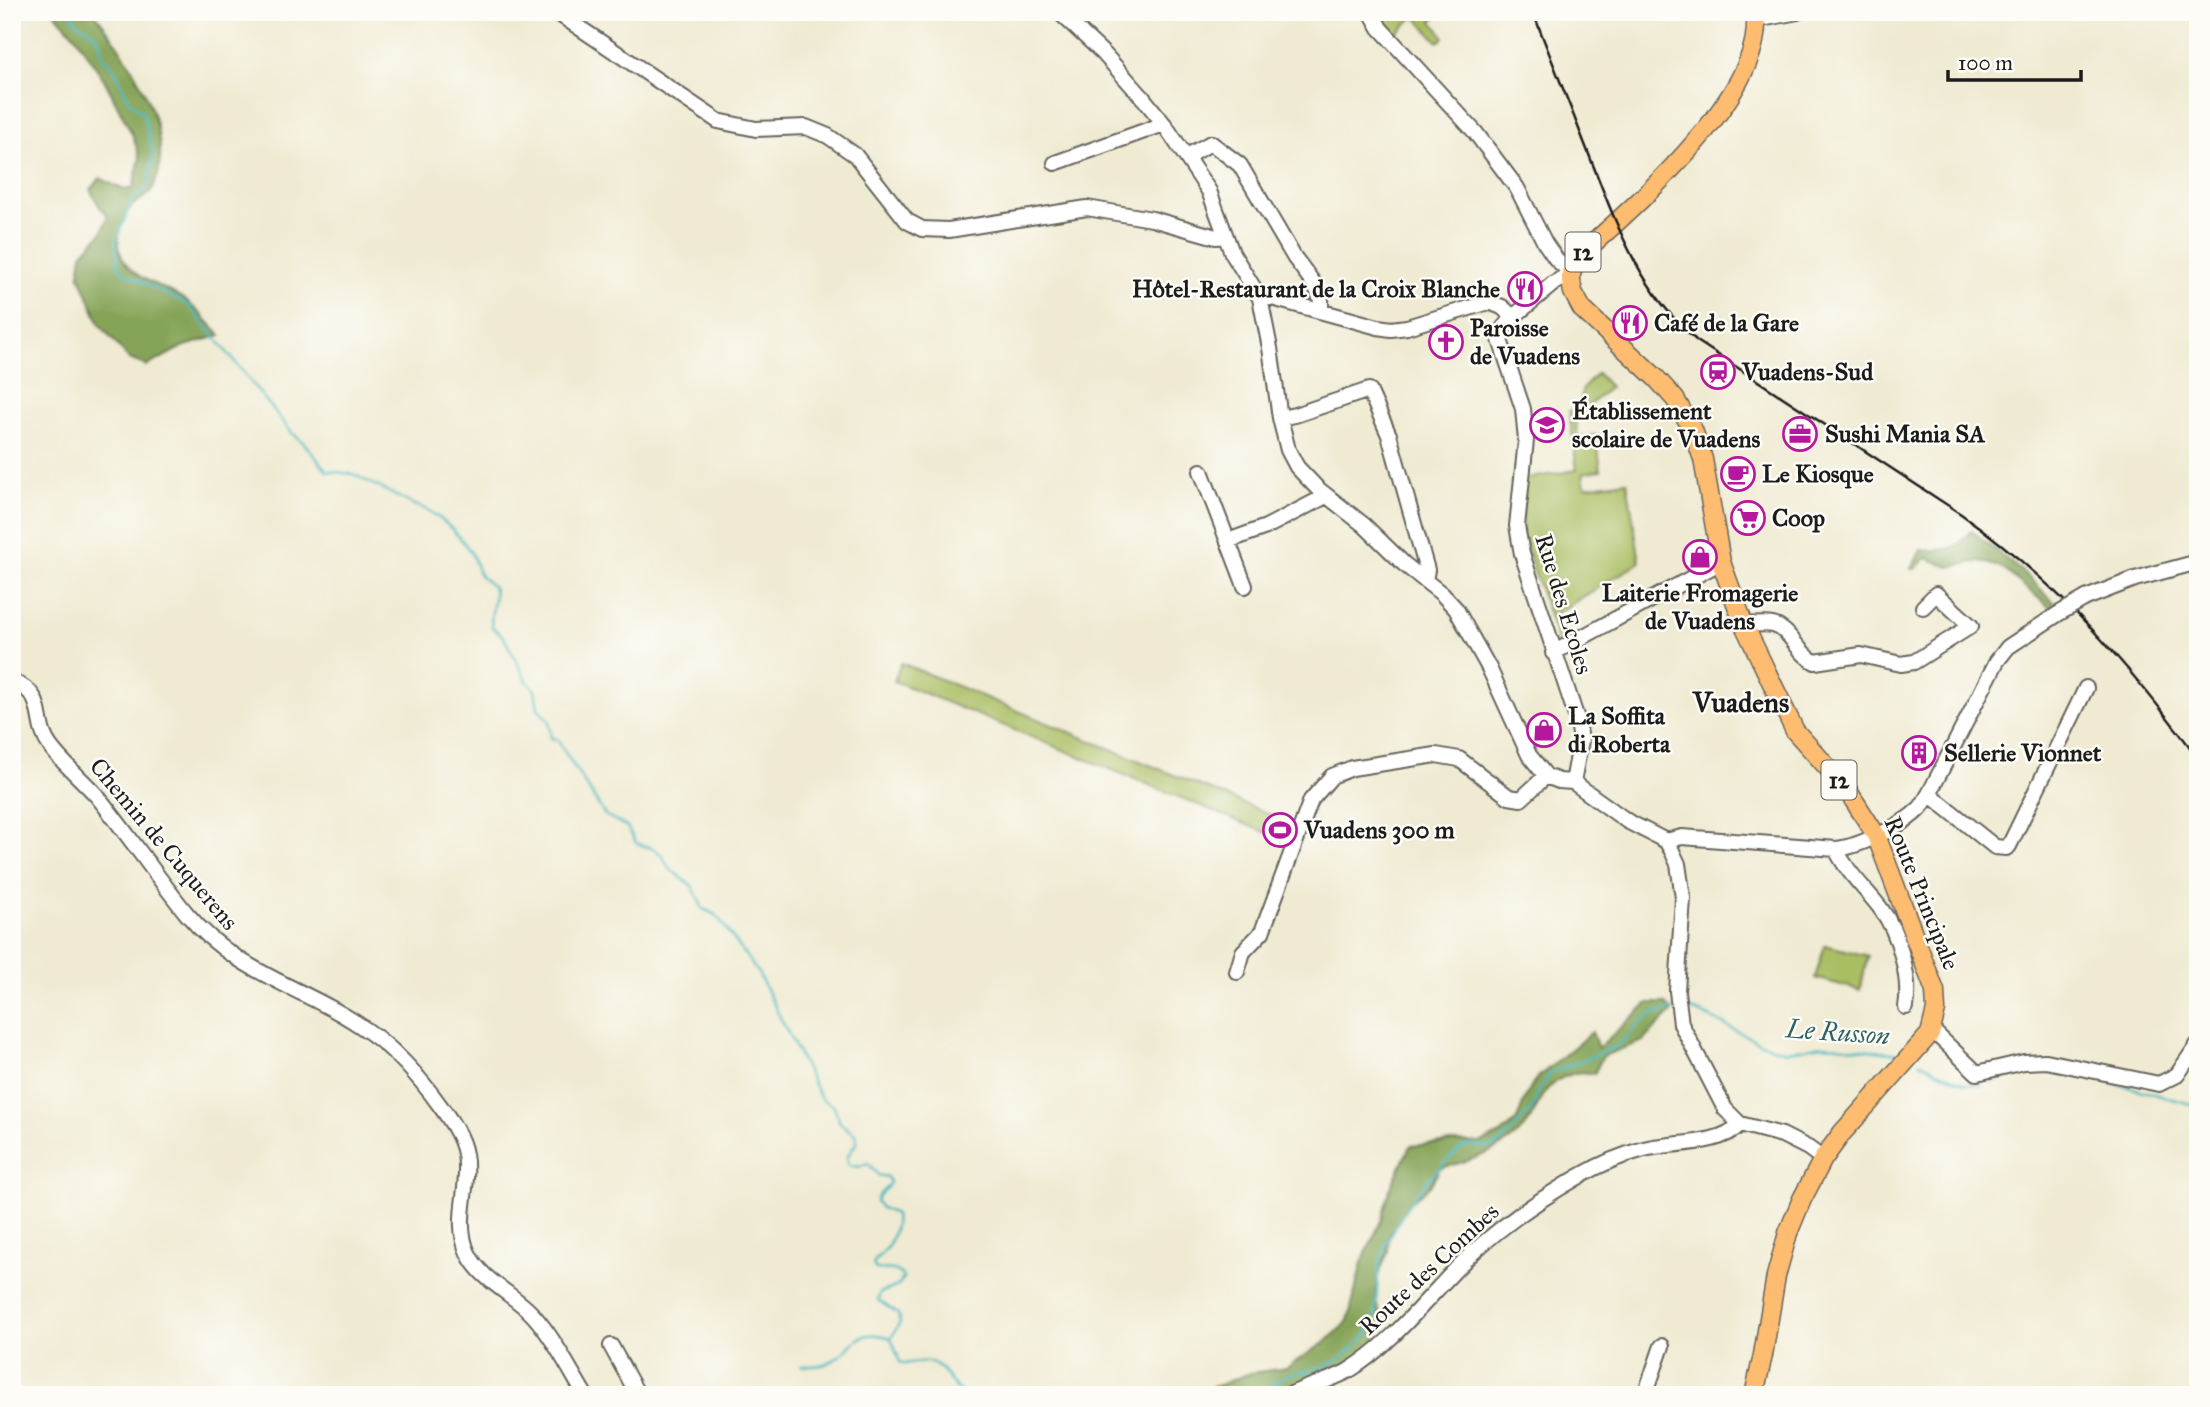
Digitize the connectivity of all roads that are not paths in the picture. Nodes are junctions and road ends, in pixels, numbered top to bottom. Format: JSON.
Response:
{"nodes":[{"id":1,"x":556,"y":12,"type":"edge"},
{"id":2,"x":1059,"y":12,"type":"edge"},
{"id":3,"x":1371,"y":12,"type":"edge"},
{"id":4,"x":1798,"y":12,"type":"edge"},
{"id":5,"x":1755,"y":16,"type":"edge"},
{"id":6,"x":1164,"y":124,"type":"junction"},
{"id":7,"x":1187,"y":156,"type":"junction"},
{"id":8,"x":1055,"y":163,"type":"dead end"},
{"id":9,"x":1225,"y":236,"type":"junction"},
{"id":10,"x":1571,"y":273,"type":"junction"},
{"id":11,"x":1260,"y":298,"type":"junction"},
{"id":12,"x":1321,"y":311,"type":"junction"},
{"id":13,"x":1513,"y":317,"type":"junction"},
{"id":14,"x":1280,"y":418,"type":"junction"},
{"id":15,"x":1201,"y":471,"type":"dead end"},
{"id":16,"x":1326,"y":496,"type":"junction"},
{"id":17,"x":1228,"y":541,"type":"junction"},
{"id":18,"x":1721,"y":562,"type":"junction"},
{"id":19,"x":2198,"y":562,"type":"edge"},
{"id":20,"x":1425,"y":580,"type":"junction"},
{"id":21,"x":1245,"y":586,"type":"dead end"},
{"id":22,"x":1923,"y":607,"type":"dead end"},
{"id":23,"x":1744,"y":625,"type":"junction"},
{"id":24,"x":1553,"y":653,"type":"junction"},
{"id":25,"x":12,"y":682,"type":"edge"},
{"id":26,"x":2086,"y":688,"type":"dead end"},
{"id":27,"x":1546,"y":776,"type":"junction"},
{"id":28,"x":1573,"y":782,"type":"junction"},
{"id":29,"x":1929,"y":794,"type":"junction"},
{"id":30,"x":1876,"y":835,"type":"junction"},
{"id":31,"x":1666,"y":841,"type":"junction"},
{"id":32,"x":1836,"y":849,"type":"junction"},
{"id":33,"x":1237,"y":972,"type":"dead end"},
{"id":34,"x":1906,"y":1007,"type":"dead end"},
{"id":35,"x":1932,"y":1030,"type":"junction"},
{"id":36,"x":2198,"y":1044,"type":"edge"},
{"id":37,"x":1740,"y":1124,"type":"junction"},
{"id":38,"x":1824,"y":1159,"type":"junction"},
{"id":39,"x":611,"y":1346,"type":"dead end"},
{"id":40,"x":1662,"y":1346,"type":"dead end"},
{"id":41,"x":1299,"y":1393,"type":"edge"},
{"id":42,"x":586,"y":1395,"type":"edge"},
{"id":43,"x":638,"y":1395,"type":"edge"},
{"id":44,"x":1644,"y":1395,"type":"edge"},
{"id":45,"x":1754,"y":1395,"type":"edge"}],
"edges":[{"from":1,"to":9,"type":"street"},
{"from":2,"to":6,"type":"street"},
{"from":3,"to":10,"type":"street"},
{"from":4,"to":5,"type":"street"},
{"from":5,"to":10,"type":"main road","number":"12"},
{"from":6,"to":7,"type":"street"},
{"from":6,"to":8,"type":"street"},
{"from":7,"to":9,"type":"street"},
{"from":7,"to":12,"type":"street"},
{"from":9,"to":11,"type":"street"},
{"from":10,"to":13,"type":"street"},
{"from":10,"to":18,"type":"main road","name":"Route Principale","number":"12"},
{"from":11,"to":12,"type":"street"},
{"from":11,"to":14,"type":"street"},
{"from":12,"to":13,"type":"street"},
{"from":13,"to":24,"type":"street","name":"Rue des Ecoles"},
{"from":14,"to":16,"type":"street"},
{"from":14,"to":20,"type":"street"},
{"from":15,"to":17,"type":"street"},
{"from":16,"to":17,"type":"street"},
{"from":16,"to":20,"type":"street"},
{"from":17,"to":21,"type":"street"},
{"from":18,"to":23,"type":"main road","name":"Route Principale","number":"12"},
{"from":18,"to":24,"type":"street"},
{"from":19,"to":29,"type":"street","bridge":true},
{"from":20,"to":27,"type":"street"},
{"from":22,"to":23,"type":"street"},
{"from":23,"to":30,"type":"main road","name":"Route Principale","number":"12"},
{"from":24,"to":28,"type":"street","name":"Rue des Ecoles"},
{"from":25,"to":42,"type":"street","name":"Chemin de Cuquerens"},
{"from":26,"to":29,"type":"street"},
{"from":27,"to":28,"type":"street"},
{"from":27,"to":33,"type":"street"},
{"from":28,"to":31,"type":"street"},
{"from":29,"to":30,"type":"street"},
{"from":30,"to":32,"type":"street"},
{"from":30,"to":35,"type":"main road","name":"Route Principale","number":"12"},
{"from":31,"to":32,"type":"street"},
{"from":31,"to":37,"type":"street"},
{"from":32,"to":34,"type":"street"},
{"from":35,"to":36,"type":"street"},
{"from":35,"to":38,"type":"main road"},
{"from":37,"to":38,"type":"street"},
{"from":37,"to":41,"type":"street","name":"Route des Combes"},
{"from":38,"to":45,"type":"main road"},
{"from":39,"to":43,"type":"street"},
{"from":40,"to":44,"type":"street"}]}
